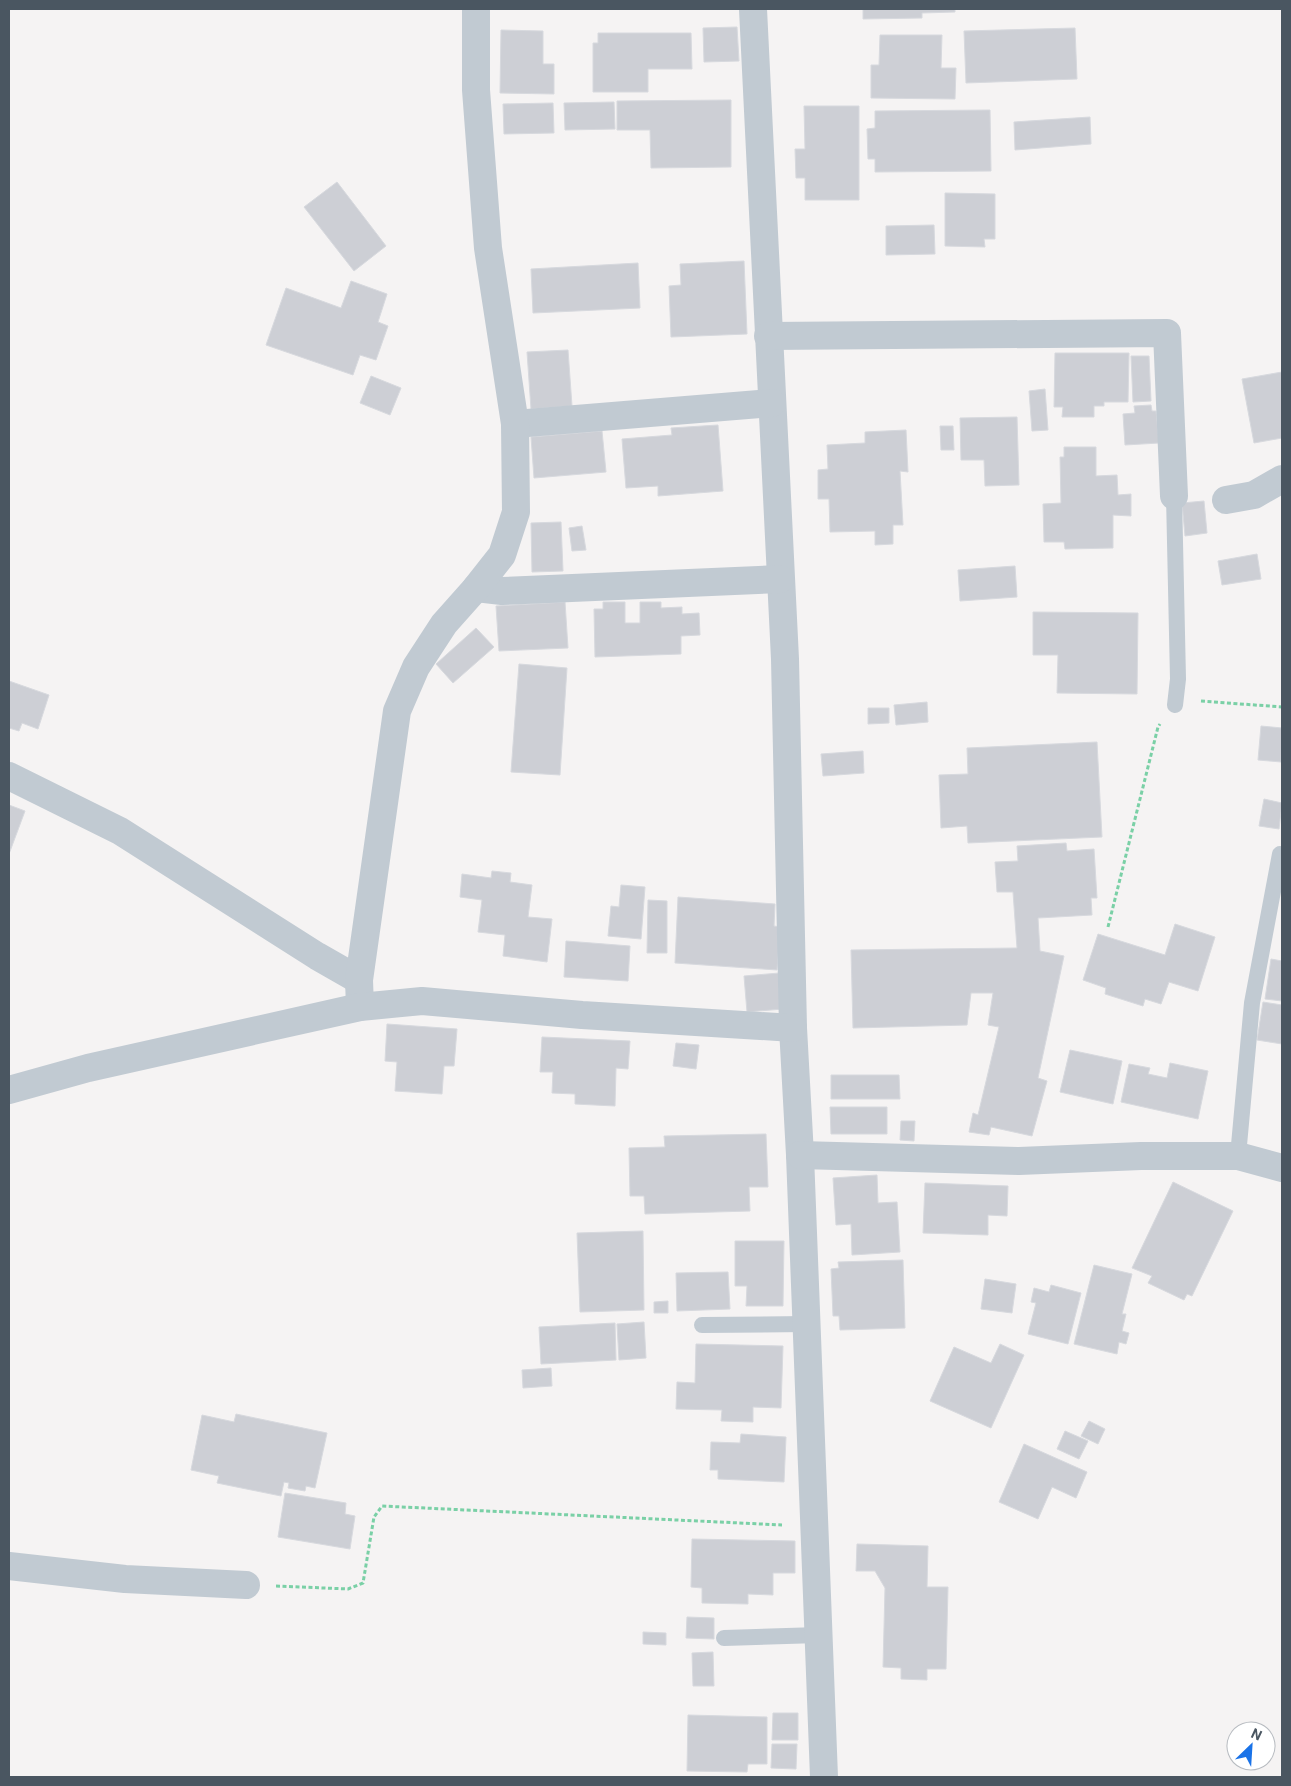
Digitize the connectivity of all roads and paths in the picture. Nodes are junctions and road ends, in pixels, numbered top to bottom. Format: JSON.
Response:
{"nodes":[{"id":1,"x":476,"y":9,"type":"edge"},
{"id":2,"x":753,"y":9,"type":"edge"},
{"id":3,"x":768,"y":336,"type":"junction"},
{"id":4,"x":772,"y":403,"type":"junction"},
{"id":5,"x":515,"y":424,"type":"junction"},
{"id":6,"x":1282,"y":480,"type":"edge"},
{"id":7,"x":1174,"y":496,"type":"joint"},
{"id":8,"x":1226,"y":500,"type":"dead end"},
{"id":9,"x":780,"y":579,"type":"junction"},
{"id":10,"x":476,"y":588,"type":"junction"},
{"id":11,"x":1175,"y":705,"type":"junction"},
{"id":12,"x":1282,"y":707,"type":"edge"},
{"id":13,"x":9,"y":776,"type":"edge"},
{"id":14,"x":1280,"y":854,"type":"dead end"},
{"id":15,"x":1108,"y":927,"type":"dead end"},
{"id":16,"x":359,"y":980,"type":"junction"},
{"id":17,"x":360,"y":1007,"type":"junction"},
{"id":18,"x":793,"y":1028,"type":"junction"},
{"id":19,"x":9,"y":1090,"type":"edge"},
{"id":20,"x":800,"y":1154,"type":"junction"},
{"id":21,"x":1238,"y":1156,"type":"junction"},
{"id":22,"x":1282,"y":1168,"type":"edge"},
{"id":23,"x":807,"y":1324,"type":"junction"},
{"id":24,"x":702,"y":1325,"type":"dead end"},
{"id":25,"x":815,"y":1526,"type":"junction"},
{"id":26,"x":9,"y":1566,"type":"edge"},
{"id":27,"x":246,"y":1584,"type":"joint"},
{"id":28,"x":819,"y":1635,"type":"junction"},
{"id":29,"x":724,"y":1638,"type":"dead end"},
{"id":30,"x":824,"y":1777,"type":"edge"}],
"edges":[{"from":1,"to":5,"type":"street"},
{"from":2,"to":3,"type":"street"},
{"from":3,"to":4,"type":"street"},
{"from":3,"to":7,"type":"street"},
{"from":4,"to":5,"type":"street"},
{"from":4,"to":9,"type":"street"},
{"from":5,"to":10,"type":"street"},
{"from":6,"to":8,"type":"street"},
{"from":7,"to":11,"type":"lane"},
{"from":9,"to":10,"type":"street"},
{"from":9,"to":18,"type":"street"},
{"from":10,"to":16,"type":"street"},
{"from":11,"to":12,"type":"path"},
{"from":11,"to":15,"type":"path"},
{"from":13,"to":16,"type":"street"},
{"from":14,"to":21,"type":"lane"},
{"from":16,"to":17,"type":"street"},
{"from":17,"to":18,"type":"street"},
{"from":17,"to":19,"type":"street"},
{"from":18,"to":20,"type":"street"},
{"from":20,"to":21,"type":"street"},
{"from":20,"to":23,"type":"street"},
{"from":21,"to":22,"type":"street"},
{"from":23,"to":24,"type":"lane"},
{"from":23,"to":25,"type":"street"},
{"from":25,"to":27,"type":"path"},
{"from":25,"to":28,"type":"street"},
{"from":26,"to":27,"type":"street"},
{"from":28,"to":29,"type":"lane"},
{"from":28,"to":30,"type":"street"}]}
